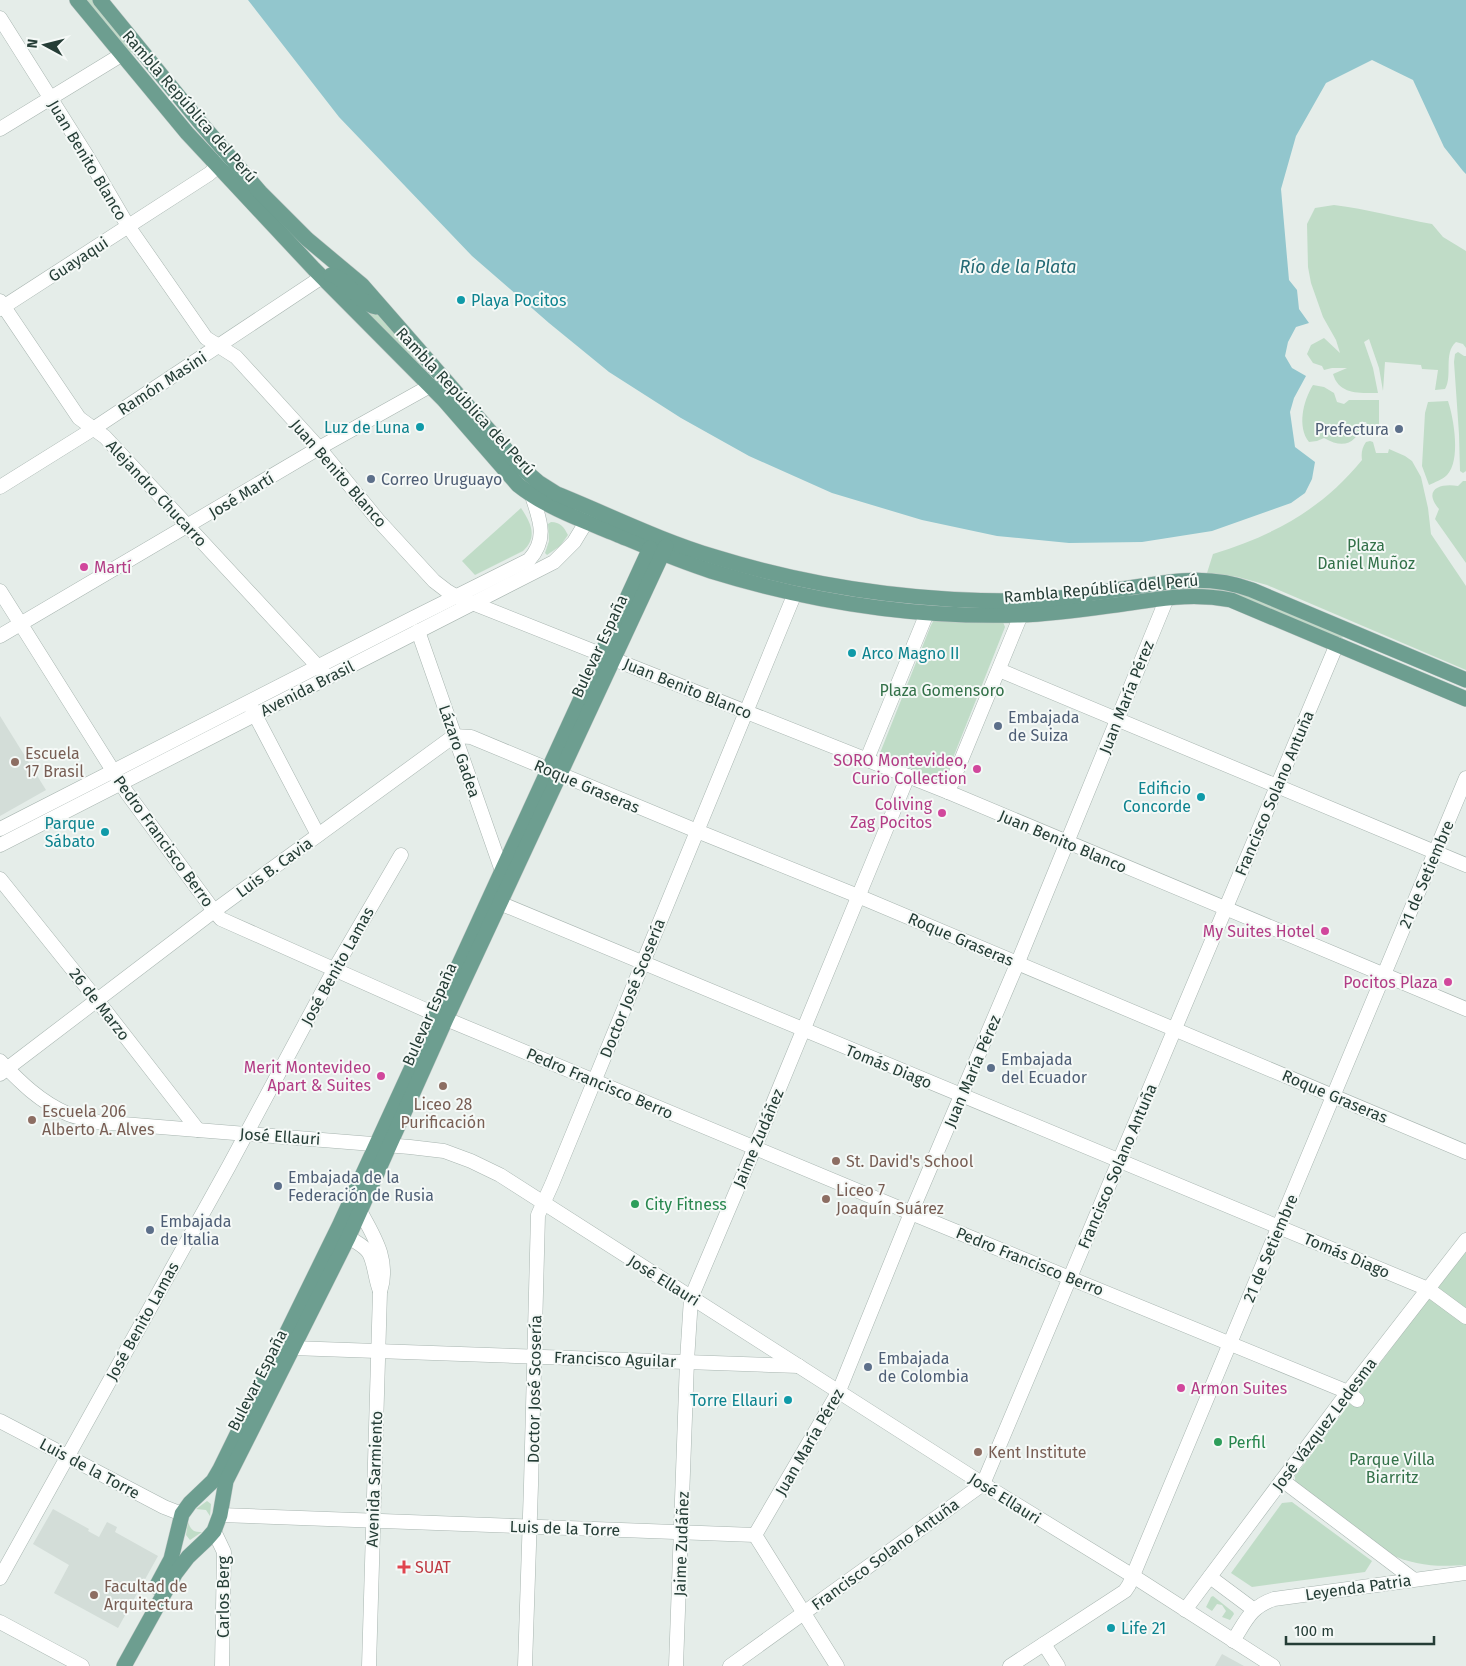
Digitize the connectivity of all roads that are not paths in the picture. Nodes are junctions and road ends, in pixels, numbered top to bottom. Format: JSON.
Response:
{"nodes":[{"id":1,"x":77,"y":0,"type":"edge"},
{"id":2,"x":100,"y":0,"type":"edge"},
{"id":3,"x":0,"y":18,"type":"edge"},
{"id":4,"x":121,"y":55,"type":"junction"},
{"id":5,"x":51,"y":98,"type":"junction"},
{"id":6,"x":198,"y":120,"type":"junction"},
{"id":7,"x":0,"y":129,"type":"edge"},
{"id":8,"x":223,"y":161,"type":"junction"},
{"id":9,"x":128,"y":226,"type":"junction"},
{"id":10,"x":322,"y":277,"type":"junction"},
{"id":11,"x":1,"y":305,"type":"edge"},
{"id":12,"x":383,"y":309,"type":"junction"},
{"id":13,"x":218,"y":346,"type":"junction"},
{"id":14,"x":430,"y":386,"type":"junction"},
{"id":15,"x":93,"y":429,"type":"junction"},
{"id":16,"x":319,"y":448,"type":"junction"},
{"id":17,"x":0,"y":487,"type":"edge"},
{"id":18,"x":532,"y":496,"type":"junction"},
{"id":19,"x":590,"y":515,"type":"junction"},
{"id":20,"x":188,"y":526,"type":"junction"},
{"id":21,"x":660,"y":547,"type":"junction"},
{"id":22,"x":0,"y":591,"type":"edge"},
{"id":23,"x":795,"y":593,"type":"junction"},
{"id":24,"x":457,"y":597,"type":"junction"},
{"id":25,"x":1167,"y":598,"type":"junction"},
{"id":26,"x":474,"y":604,"type":"junction"},
{"id":27,"x":927,"y":613,"type":"junction"},
{"id":28,"x":1021,"y":615,"type":"junction"},
{"id":29,"x":21,"y":624,"type":"junction"},
{"id":30,"x":418,"y":631,"type":"junction"},
{"id":31,"x":0,"y":636,"type":"edge"},
{"id":32,"x":1337,"y":644,"type":"junction"},
{"id":33,"x":607,"y":656,"type":"junction"},
{"id":34,"x":318,"y":666,"type":"junction"},
{"id":35,"x":999,"y":670,"type":"junction"},
{"id":36,"x":328,"y":676,"type":"junction"},
{"id":37,"x":1459,"y":677,"type":"edge"},
{"id":38,"x":1466,"y":699,"type":"edge"},
{"id":39,"x":252,"y":708,"type":"junction"},
{"id":40,"x":746,"y":712,"type":"junction"},
{"id":41,"x":1117,"y":719,"type":"junction"},
{"id":42,"x":454,"y":736,"type":"junction"},
{"id":43,"x":867,"y":759,"type":"junction"},
{"id":44,"x":554,"y":772,"type":"junction"},
{"id":45,"x":908,"y":776,"type":"junction"},
{"id":46,"x":118,"y":777,"type":"junction"},
{"id":47,"x":1466,"y":778,"type":"edge"},
{"id":48,"x":1277,"y":787,"type":"junction"},
{"id":49,"x":948,"y":792,"type":"junction"},
{"id":50,"x":0,"y":829,"type":"edge"},
{"id":51,"x":697,"y":832,"type":"junction"},
{"id":52,"x":318,"y":835,"type":"junction"},
{"id":53,"x":1066,"y":843,"type":"junction"},
{"id":54,"x":0,"y":845,"type":"edge"},
{"id":55,"x":1435,"y":852,"type":"junction"},
{"id":56,"x":401,"y":855,"type":"dead end"},
{"id":57,"x":1466,"y":865,"type":"edge"},
{"id":58,"x":502,"y":871,"type":"junction"},
{"id":59,"x":0,"y":880,"type":"edge"},
{"id":60,"x":858,"y":896,"type":"junction"},
{"id":61,"x":494,"y":901,"type":"junction"},
{"id":62,"x":1226,"y":908,"type":"junction"},
{"id":63,"x":214,"y":911,"type":"junction"},
{"id":64,"x":1018,"y":962,"type":"junction"},
{"id":65,"x":642,"y":964,"type":"junction"},
{"id":66,"x":334,"y":970,"type":"junction"},
{"id":67,"x":1384,"y":974,"type":"junction"},
{"id":68,"x":98,"y":1000,"type":"junction"},
{"id":69,"x":1466,"y":1009,"type":"edge"},
{"id":70,"x":441,"y":1016,"type":"junction"},
{"id":71,"x":1175,"y":1029,"type":"junction"},
{"id":72,"x":803,"y":1030,"type":"junction"},
{"id":73,"x":2,"y":1068,"type":"edge"},
{"id":74,"x":594,"y":1081,"type":"junction"},
{"id":75,"x":962,"y":1096,"type":"junction"},
{"id":76,"x":1333,"y":1096,"type":"junction"},
{"id":77,"x":198,"y":1130,"type":"junction"},
{"id":78,"x":246,"y":1134,"type":"junction"},
{"id":79,"x":383,"y":1145,"type":"junction"},
{"id":80,"x":755,"y":1147,"type":"junction"},
{"id":81,"x":1466,"y":1152,"type":"edge"},
{"id":82,"x":1119,"y":1160,"type":"junction"},
{"id":83,"x":543,"y":1204,"type":"junction"},
{"id":84,"x":360,"y":1211,"type":"junction"},
{"id":85,"x":911,"y":1213,"type":"junction"},
{"id":86,"x":340,"y":1224,"type":"junction"},
{"id":87,"x":1279,"y":1226,"type":"junction"},
{"id":88,"x":348,"y":1238,"type":"junction"},
{"id":89,"x":1466,"y":1240,"type":"edge"},
{"id":90,"x":1070,"y":1277,"type":"junction"},
{"id":91,"x":1428,"y":1289,"type":"junction"},
{"id":92,"x":380,"y":1292,"type":"junction"},
{"id":93,"x":691,"y":1298,"type":"junction"},
{"id":94,"x":1466,"y":1318,"type":"edge"},
{"id":95,"x":1230,"y":1343,"type":"junction"},
{"id":96,"x":287,"y":1346,"type":"junction"},
{"id":97,"x":378,"y":1352,"type":"junction"},
{"id":98,"x":535,"y":1356,"type":"junction"},
{"id":99,"x":687,"y":1361,"type":"junction"},
{"id":100,"x":799,"y":1366,"type":"junction"},
{"id":101,"x":839,"y":1391,"type":"junction"},
{"id":102,"x":1353,"y":1396,"type":"junction"},
{"id":103,"x":0,"y":1421,"type":"edge"},
{"id":104,"x":68,"y":1456,"type":"junction"},
{"id":105,"x":1282,"y":1480,"type":"junction"},
{"id":106,"x":983,"y":1484,"type":"junction"},
{"id":107,"x":200,"y":1493,"type":"junction"},
{"id":108,"x":221,"y":1509,"type":"junction"},
{"id":109,"x":182,"y":1514,"type":"junction"},
{"id":110,"x":373,"y":1520,"type":"junction"},
{"id":111,"x":530,"y":1526,"type":"junction"},
{"id":112,"x":214,"y":1531,"type":"junction"},
{"id":113,"x":681,"y":1532,"type":"junction"},
{"id":114,"x":755,"y":1535,"type":"junction"},
{"id":115,"x":176,"y":1538,"type":"junction"},
{"id":116,"x":197,"y":1548,"type":"junction"},
{"id":117,"x":1466,"y":1572,"type":"edge"},
{"id":118,"x":1133,"y":1576,"type":"junction"},
{"id":119,"x":1210,"y":1577,"type":"junction"},
{"id":120,"x":0,"y":1578,"type":"edge"},
{"id":121,"x":1413,"y":1579,"type":"junction"},
{"id":122,"x":1253,"y":1609,"type":"junction"},
{"id":123,"x":1185,"y":1610,"type":"junction"},
{"id":124,"x":804,"y":1613,"type":"junction"},
{"id":125,"x":0,"y":1622,"type":"edge"},
{"id":126,"x":1233,"y":1641,"type":"junction"},
{"id":127,"x":1044,"y":1644,"type":"junction"},
{"id":128,"x":82,"y":1666,"type":"edge"},
{"id":129,"x":113,"y":1666,"type":"edge"},
{"id":130,"x":124,"y":1666,"type":"edge"},
{"id":131,"x":222,"y":1666,"type":"edge"},
{"id":132,"x":369,"y":1666,"type":"edge"},
{"id":133,"x":525,"y":1666,"type":"edge"},
{"id":134,"x":676,"y":1666,"type":"edge"},
{"id":135,"x":730,"y":1666,"type":"edge"},
{"id":136,"x":837,"y":1666,"type":"edge"},
{"id":137,"x":1010,"y":1666,"type":"edge"},
{"id":138,"x":1058,"y":1666,"type":"edge"},
{"id":139,"x":1273,"y":1666,"type":"edge"}],
"edges":[{"from":1,"to":4,"type":"main road","name":"Rambla República del Perú"},
{"from":2,"to":6,"type":"main road","name":"Rambla República del Perú"},
{"from":3,"to":5,"type":"street","name":"Juan Benito Blanco"},
{"from":4,"to":5,"type":"street"},
{"from":4,"to":6,"type":"main road"},
{"from":4,"to":8,"type":"main road","name":"Rambla República del Perú"},
{"from":5,"to":7,"type":"street"},
{"from":5,"to":9,"type":"street","name":"Juan Benito Blanco"},
{"from":6,"to":8,"type":"main road","name":"Rambla República del Perú"},
{"from":8,"to":9,"type":"street","name":"Guayaqui"},
{"from":8,"to":10,"type":"main road","name":"Rambla República del Perú"},
{"from":8,"to":12,"type":"main road","name":"Rambla República del Perú"},
{"from":9,"to":11,"type":"street","name":"Guayaqui"},
{"from":9,"to":13,"type":"street","name":"Juan Benito Blanco"},
{"from":10,"to":12,"type":"main road"},
{"from":10,"to":13,"type":"street","name":"Ramón Masini"},
{"from":10,"to":14,"type":"main road","name":"Rambla República del Perú"},
{"from":11,"to":15,"type":"street","name":"Alejandro Chucarro"},
{"from":12,"to":19,"type":"main road","name":"Rambla República del Perú"},
{"from":13,"to":15,"type":"street","name":"Ramón Masini"},
{"from":13,"to":16,"type":"street","name":"Juan Benito Blanco"},
{"from":14,"to":16,"type":"street","name":"José Martí"},
{"from":14,"to":18,"type":"main road","name":"Rambla República del Perú"},
{"from":15,"to":17,"type":"street","name":"Ramón Masini"},
{"from":15,"to":20,"type":"street","name":"Alejandro Chucarro"},
{"from":16,"to":20,"type":"street","name":"José Martí"},
{"from":16,"to":24,"type":"street","name":"Juan Benito Blanco"},
{"from":18,"to":19,"type":"main road","name":"Rambla República del Perú"},
{"from":18,"to":24,"type":"street","name":"Avenida Brasil"},
{"from":19,"to":21,"type":"main road","name":"Rambla República del Perú"},
{"from":19,"to":26,"type":"street","name":"Avenida Brasil"},
{"from":20,"to":29,"type":"street","name":"José Martí"},
{"from":20,"to":34,"type":"street","name":"Alejandro Chucarro"},
{"from":21,"to":23,"type":"main road","name":"Rambla República del Perú"},
{"from":21,"to":33,"type":"main road","name":"Bulevar España"},
{"from":21,"to":37,"type":"main road","name":"Rambla República del Perú"},
{"from":22,"to":29,"type":"street","name":"Pedro Francisco Berro"},
{"from":23,"to":27,"type":"main road","name":"Rambla República del Perú"},
{"from":23,"to":40,"type":"street","name":"Doctor José Scosería"},
{"from":24,"to":26,"type":"street","name":"Juan Benito Blanco"},
{"from":24,"to":34,"type":"street","name":"Avenida Brasil"},
{"from":25,"to":28,"type":"main road","name":"Rambla República del Perú"},
{"from":25,"to":32,"type":"main road","name":"Rambla República del Perú"},
{"from":25,"to":41,"type":"street","name":"Juan María Pérez"},
{"from":26,"to":30,"type":"street","name":"Avenida Brasil"},
{"from":26,"to":33,"type":"street","name":"Juan Benito Blanco"},
{"from":27,"to":28,"type":"main road","name":"Rambla República del Perú"},
{"from":27,"to":43,"type":"street"},
{"from":28,"to":35,"type":"street"},
{"from":29,"to":31,"type":"street","name":"José Martí"},
{"from":29,"to":46,"type":"street","name":"Pedro Francisco Berro"},
{"from":30,"to":36,"type":"street","name":"Avenida Brasil"},
{"from":30,"to":42,"type":"street","name":"Lázaro Gadea"},
{"from":32,"to":37,"type":"main road"},
{"from":32,"to":38,"type":"main road","name":"Rambla República del Perú"},
{"from":32,"to":48,"type":"street","name":"Francisco Solano Antuña"},
{"from":33,"to":40,"type":"street","name":"Juan Benito Blanco"},
{"from":33,"to":44,"type":"main road","name":"Bulevar España"},
{"from":34,"to":36,"type":"street","name":"Alejandro Chucarro"},
{"from":34,"to":39,"type":"street","name":"Avenida Brasil"},
{"from":35,"to":41,"type":"street"},
{"from":35,"to":49,"type":"street"},
{"from":36,"to":39,"type":"street","name":"Avenida Brasil"},
{"from":39,"to":46,"type":"street","name":"Avenida Brasil"},
{"from":39,"to":52,"type":"street"},
{"from":40,"to":43,"type":"street","name":"Juan Benito Blanco"},
{"from":40,"to":51,"type":"street","name":"Doctor José Scosería"},
{"from":41,"to":48,"type":"street"},
{"from":41,"to":53,"type":"street","name":"Juan María Pérez"},
{"from":42,"to":44,"type":"street","name":"Roque Graseras"},
{"from":42,"to":52,"type":"street","name":"Luis B. Cavia"},
{"from":42,"to":58,"type":"street","name":"Lázaro Gadea"},
{"from":43,"to":45,"type":"street","name":"Juan Benito Blanco"},
{"from":44,"to":51,"type":"street","name":"Roque Graseras"},
{"from":44,"to":58,"type":"main road","name":"Bulevar España"},
{"from":44,"to":61,"type":"main road","name":"Bulevar España"},
{"from":45,"to":49,"type":"street","name":"Juan Benito Blanco"},
{"from":45,"to":60,"type":"street","name":"Jaime Zudáñez"},
{"from":46,"to":50,"type":"street","name":"Avenida Brasil"},
{"from":46,"to":54,"type":"street","name":"Avenida Brasil"},
{"from":46,"to":63,"type":"street","name":"Pedro Francisco Berro"},
{"from":47,"to":55,"type":"street","name":"21 de Setiembre"},
{"from":48,"to":55,"type":"street"},
{"from":48,"to":62,"type":"street","name":"Francisco Solano Antuña"},
{"from":49,"to":53,"type":"street","name":"Juan Benito Blanco"},
{"from":51,"to":60,"type":"street","name":"Roque Graseras"},
{"from":51,"to":65,"type":"street","name":"Doctor José Scosería"},
{"from":52,"to":63,"type":"street","name":"Luis B. Cavia"},
{"from":53,"to":62,"type":"street","name":"Juan Benito Blanco"},
{"from":53,"to":64,"type":"street","name":"Juan María Pérez"},
{"from":55,"to":57,"type":"street"},
{"from":55,"to":67,"type":"street","name":"21 de Setiembre"},
{"from":56,"to":66,"type":"street","name":"José Benito Lamas"},
{"from":58,"to":61,"type":"main road","name":"Bulevar España"},
{"from":59,"to":68,"type":"street","name":"26 de Marzo"},
{"from":60,"to":64,"type":"street","name":"Roque Graseras"},
{"from":60,"to":72,"type":"street","name":"Jaime Zudáñez"},
{"from":61,"to":65,"type":"street","name":"Tomás Diago"},
{"from":61,"to":70,"type":"main road","name":"Bulevar España"},
{"from":62,"to":67,"type":"street","name":"Juan Benito Blanco"},
{"from":62,"to":71,"type":"street","name":"Francisco Solano Antuña"},
{"from":63,"to":66,"type":"street","name":"Pedro Francisco Berro"},
{"from":63,"to":68,"type":"street","name":"Luis B. Cavia"},
{"from":64,"to":71,"type":"street","name":"Roque Graseras"},
{"from":64,"to":75,"type":"street","name":"Juan María Pérez"},
{"from":65,"to":72,"type":"street","name":"Tomás Diago"},
{"from":65,"to":74,"type":"street","name":"Doctor José Scosería"},
{"from":66,"to":70,"type":"street","name":"Pedro Francisco Berro"},
{"from":66,"to":78,"type":"street","name":"José Benito Lamas"},
{"from":67,"to":69,"type":"street","name":"Juan Benito Blanco"},
{"from":67,"to":76,"type":"street","name":"21 de Setiembre"},
{"from":68,"to":73,"type":"street","name":"Luis B. Cavia"},
{"from":68,"to":77,"type":"street","name":"26 de Marzo"},
{"from":70,"to":74,"type":"street","name":"Pedro Francisco Berro"},
{"from":70,"to":79,"type":"main road","name":"Bulevar España"},
{"from":71,"to":76,"type":"street","name":"Roque Graseras"},
{"from":71,"to":82,"type":"street","name":"Francisco Solano Antuña"},
{"from":72,"to":75,"type":"street","name":"Tomás Diago"},
{"from":72,"to":80,"type":"street","name":"Jaime Zudáñez"},
{"from":73,"to":77,"type":"street","name":"José Ellauri"},
{"from":74,"to":80,"type":"street","name":"Pedro Francisco Berro"},
{"from":74,"to":83,"type":"street","name":"Doctor José Scosería"},
{"from":75,"to":82,"type":"street","name":"Tomás Diago"},
{"from":75,"to":85,"type":"street","name":"Juan María Pérez"},
{"from":76,"to":81,"type":"street","name":"Roque Graseras"},
{"from":76,"to":87,"type":"street","name":"21 de Setiembre"},
{"from":77,"to":78,"type":"street","name":"José Ellauri"},
{"from":78,"to":79,"type":"street","name":"José Ellauri"},
{"from":78,"to":104,"type":"street","name":"José Benito Lamas"},
{"from":79,"to":83,"type":"street","name":"José Ellauri"},
{"from":79,"to":84,"type":"main road","name":"Bulevar España"},
{"from":79,"to":86,"type":"main road","name":"Bulevar España"},
{"from":80,"to":85,"type":"street","name":"Pedro Francisco Berro"},
{"from":80,"to":93,"type":"street","name":"Jaime Zudáñez"},
{"from":82,"to":87,"type":"street","name":"Tomás Diago"},
{"from":82,"to":90,"type":"street","name":"Francisco Solano Antuña"},
{"from":83,"to":93,"type":"street","name":"José Ellauri"},
{"from":83,"to":98,"type":"street","name":"Doctor José Scosería"},
{"from":84,"to":88,"type":"main road","name":"Bulevar España"},
{"from":84,"to":92,"type":"street","name":"Avenida Sarmiento"},
{"from":85,"to":90,"type":"street","name":"Pedro Francisco Berro"},
{"from":85,"to":101,"type":"street","name":"Juan María Pérez"},
{"from":86,"to":88,"type":"street","name":"Avenida Sarmiento"},
{"from":86,"to":96,"type":"main road","name":"Bulevar España"},
{"from":87,"to":91,"type":"street","name":"Tomás Diago"},
{"from":87,"to":95,"type":"street","name":"21 de Setiembre"},
{"from":88,"to":92,"type":"street","name":"Avenida Sarmiento"},
{"from":88,"to":96,"type":"main road","name":"Bulevar España"},
{"from":89,"to":91,"type":"street","name":"José Vázquez Ledesma"},
{"from":90,"to":95,"type":"street","name":"Pedro Francisco Berro"},
{"from":90,"to":106,"type":"street","name":"Francisco Solano Antuña"},
{"from":91,"to":94,"type":"street","name":"Tomás Diago"},
{"from":91,"to":102,"type":"street","name":"José Vázquez Ledesma"},
{"from":92,"to":97,"type":"street","name":"Avenida Sarmiento"},
{"from":93,"to":99,"type":"street","name":"Jaime Zudáñez"},
{"from":93,"to":100,"type":"street","name":"José Ellauri"},
{"from":95,"to":102,"type":"street","name":"Pedro Francisco Berro"},
{"from":95,"to":118,"type":"street","name":"21 de Setiembre"},
{"from":96,"to":97,"type":"street","name":"Francisco Aguilar"},
{"from":96,"to":107,"type":"main road","name":"Bulevar España"},
{"from":96,"to":108,"type":"main road","name":"Bulevar España"},
{"from":97,"to":98,"type":"street","name":"Francisco Aguilar"},
{"from":97,"to":110,"type":"street","name":"Avenida Sarmiento"},
{"from":98,"to":99,"type":"street","name":"Francisco Aguilar"},
{"from":98,"to":111,"type":"street","name":"Doctor José Scosería"},
{"from":99,"to":100,"type":"street","name":"Francisco Aguilar"},
{"from":99,"to":113,"type":"street","name":"Jaime Zudáñez"},
{"from":100,"to":101,"type":"street","name":"José Ellauri"},
{"from":101,"to":106,"type":"street","name":"José Ellauri"},
{"from":101,"to":114,"type":"street","name":"Juan María Pérez"},
{"from":102,"to":105,"type":"street","name":"José Vázquez Ledesma"},
{"from":103,"to":104,"type":"street","name":"Luis de la Torre"},
{"from":104,"to":109,"type":"street","name":"Luis de la Torre"},
{"from":104,"to":120,"type":"street","name":"José Benito Lamas"},
{"from":105,"to":119,"type":"street","name":"José Vázquez Ledesma"},
{"from":105,"to":121,"type":"street"},
{"from":106,"to":118,"type":"street","name":"José Ellauri"},
{"from":106,"to":124,"type":"street","name":"Francisco Solano Antuña"},
{"from":107,"to":108,"type":"main road"},
{"from":107,"to":109,"type":"main road","name":"Bulevar España"},
{"from":108,"to":110,"type":"street","name":"Luis de la Torre"},
{"from":108,"to":112,"type":"main road","name":"Bulevar España"},
{"from":109,"to":115,"type":"main road","name":"Bulevar España"},
{"from":110,"to":111,"type":"street","name":"Luis de la Torre"},
{"from":110,"to":132,"type":"street","name":"Avenida Sarmiento"},
{"from":111,"to":113,"type":"street","name":"Luis de la Torre"},
{"from":111,"to":133,"type":"street","name":"Doctor José Scosería"},
{"from":112,"to":116,"type":"main road","name":"Bulevar España"},
{"from":112,"to":131,"type":"street","name":"Carlos Berg"},
{"from":113,"to":114,"type":"street","name":"Luis de la Torre"},
{"from":113,"to":134,"type":"street","name":"Jaime Zudáñez"},
{"from":114,"to":124,"type":"street"},
{"from":115,"to":116,"type":"main road"},
{"from":115,"to":129,"type":"main road","name":"Bulevar España"},
{"from":116,"to":130,"type":"main road","name":"Bulevar España"},
{"from":117,"to":121,"type":"street","name":"Leyenda Patria"},
{"from":118,"to":123,"type":"street","name":"José Ellauri"},
{"from":118,"to":127,"type":"street","name":"21 de Setiembre"},
{"from":119,"to":122,"type":"street"},
{"from":119,"to":123,"type":"street","name":"José Vázquez Ledesma"},
{"from":121,"to":122,"type":"street","name":"Leyenda Patria"},
{"from":122,"to":126,"type":"street"},
{"from":123,"to":126,"type":"street","name":"José Ellauri"},
{"from":124,"to":135,"type":"street","name":"Francisco Solano Antuña"},
{"from":124,"to":136,"type":"street"},
{"from":125,"to":128,"type":"street"},
{"from":126,"to":139,"type":"street","name":"José Ellauri"},
{"from":127,"to":137,"type":"street","name":"21 de Setiembre"},
{"from":127,"to":138,"type":"street"}]}
